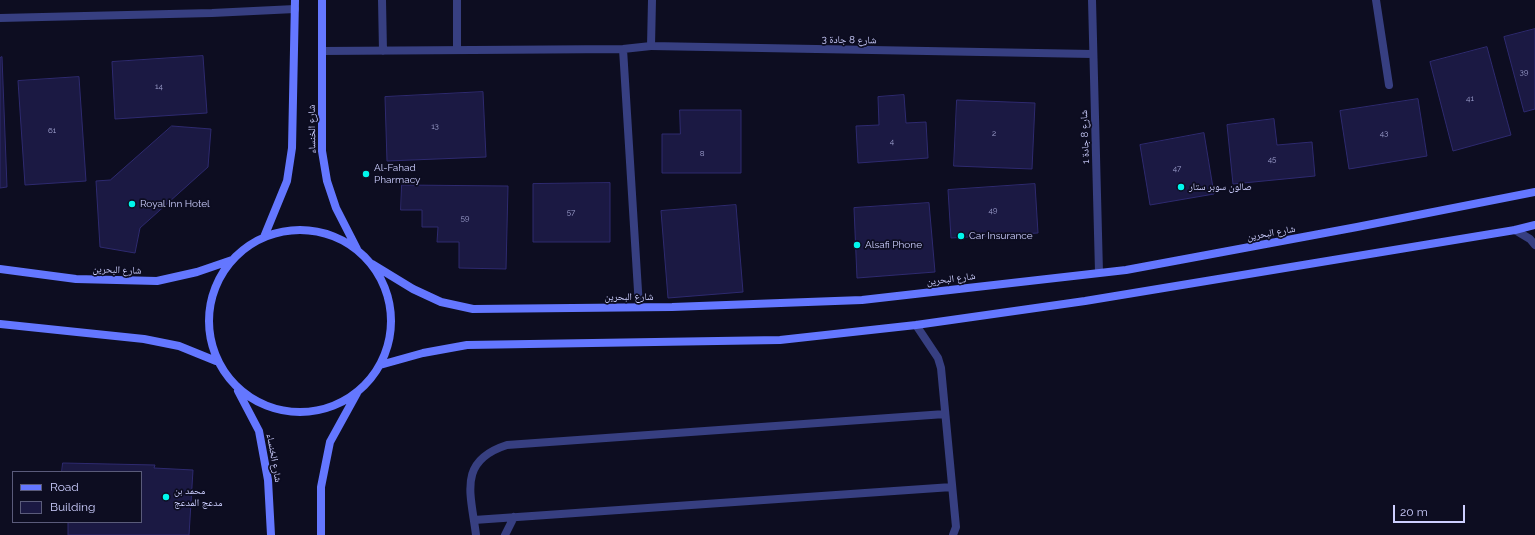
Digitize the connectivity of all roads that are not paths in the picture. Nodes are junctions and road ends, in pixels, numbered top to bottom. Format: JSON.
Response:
{"nodes":[{"id":1,"x":295,"y":0,"type":"edge"},
{"id":2,"x":322,"y":0,"type":"edge"},
{"id":3,"x":382,"y":0,"type":"edge"},
{"id":4,"x":457,"y":0,"type":"edge"},
{"id":5,"x":652,"y":0,"type":"edge"},
{"id":6,"x":1092,"y":0,"type":"edge"},
{"id":7,"x":1376,"y":0,"type":"edge"},
{"id":8,"x":295,"y":9,"type":"junction"},
{"id":9,"x":0,"y":18,"type":"edge"},
{"id":10,"x":651,"y":46,"type":"junction"},
{"id":11,"x":623,"y":49,"type":"junction"},
{"id":12,"x":457,"y":50,"type":"junction"},
{"id":13,"x":322,"y":51,"type":"junction"},
{"id":14,"x":383,"y":51,"type":"junction"},
{"id":15,"x":1092,"y":54,"type":"junction"},
{"id":16,"x":1389,"y":85,"type":"dead end"},
{"id":17,"x":1535,"y":192,"type":"edge"},
{"id":18,"x":1535,"y":225,"type":"edge"},
{"id":19,"x":1515,"y":230,"type":"junction"},
{"id":20,"x":264,"y":237,"type":"junction"},
{"id":21,"x":1535,"y":245,"type":"edge"},
{"id":22,"x":358,"y":250,"type":"junction"},
{"id":23,"x":232,"y":260,"type":"junction"},
{"id":24,"x":372,"y":264,"type":"junction"},
{"id":25,"x":0,"y":269,"type":"edge"},
{"id":26,"x":1099,"y":272,"type":"junction"},
{"id":27,"x":639,"y":307,"type":"junction"},
{"id":28,"x":0,"y":324,"type":"edge"},
{"id":29,"x":916,"y":326,"type":"junction"},
{"id":30,"x":216,"y":361,"type":"junction"},
{"id":31,"x":380,"y":365,"type":"junction"},
{"id":32,"x":237,"y":389,"type":"junction"},
{"id":33,"x":357,"y":392,"type":"junction"},
{"id":34,"x":945,"y":414,"type":"junction"},
{"id":35,"x":952,"y":487,"type":"junction"},
{"id":36,"x":514,"y":517,"type":"junction"},
{"id":37,"x":474,"y":520,"type":"junction"},
{"id":38,"x":271,"y":535,"type":"edge"},
{"id":39,"x":321,"y":535,"type":"edge"},
{"id":40,"x":476,"y":535,"type":"edge"},
{"id":41,"x":505,"y":535,"type":"edge"},
{"id":42,"x":954,"y":535,"type":"edge"}],
"edges":[{"from":1,"to":8,"type":"street","name":"شارع الخنساء"},
{"from":2,"to":13,"type":"street","name":"شارع الخنساء"},
{"from":3,"to":14,"type":"street"},
{"from":4,"to":12,"type":"street"},
{"from":5,"to":10,"type":"street"},
{"from":6,"to":15,"type":"street","name":"شارع 8 جادة 1"},
{"from":7,"to":16,"type":"street"},
{"from":8,"to":9,"type":"street"},
{"from":8,"to":20,"type":"street","name":"شارع الخنساء"},
{"from":10,"to":11,"type":"street","name":"شارع 8 جادة 3"},
{"from":10,"to":15,"type":"street","name":"شارع 8 جادة 3"},
{"from":11,"to":12,"type":"street","name":"شارع 8 جادة 3"},
{"from":11,"to":27,"type":"street"},
{"from":12,"to":14,"type":"street","name":"شارع 8 جادة 3"},
{"from":13,"to":14,"type":"street","name":"شارع 8 جادة 3"},
{"from":13,"to":22,"type":"street","name":"شارع الخنساء"},
{"from":15,"to":26,"type":"street","name":"شارع 8 جادة 1"},
{"from":17,"to":26,"type":"street","name":"شارع البحرين"},
{"from":18,"to":19,"type":"street"},
{"from":19,"to":21,"type":"street"},
{"from":19,"to":29,"type":"street"},
{"from":20,"to":22,"type":"street"},
{"from":20,"to":23,"type":"street"},
{"from":22,"to":24,"type":"street"},
{"from":23,"to":25,"type":"street","name":"شارع البحرين"},
{"from":23,"to":30,"type":"street"},
{"from":24,"to":27,"type":"street","name":"شارع البحرين"},
{"from":24,"to":31,"type":"street"},
{"from":26,"to":27,"type":"street","name":"شارع البحرين"},
{"from":28,"to":30,"type":"street"},
{"from":29,"to":31,"type":"street"},
{"from":29,"to":34,"type":"street"},
{"from":30,"to":32,"type":"street"},
{"from":31,"to":33,"type":"street"},
{"from":32,"to":33,"type":"street"},
{"from":32,"to":38,"type":"street","name":"شارع الخنساء"},
{"from":33,"to":39,"type":"street"},
{"from":34,"to":35,"type":"street"},
{"from":34,"to":37,"type":"street"},
{"from":35,"to":36,"type":"street"},
{"from":35,"to":42,"type":"street"},
{"from":36,"to":37,"type":"street"},
{"from":36,"to":41,"type":"street"},
{"from":37,"to":40,"type":"street"}]}
